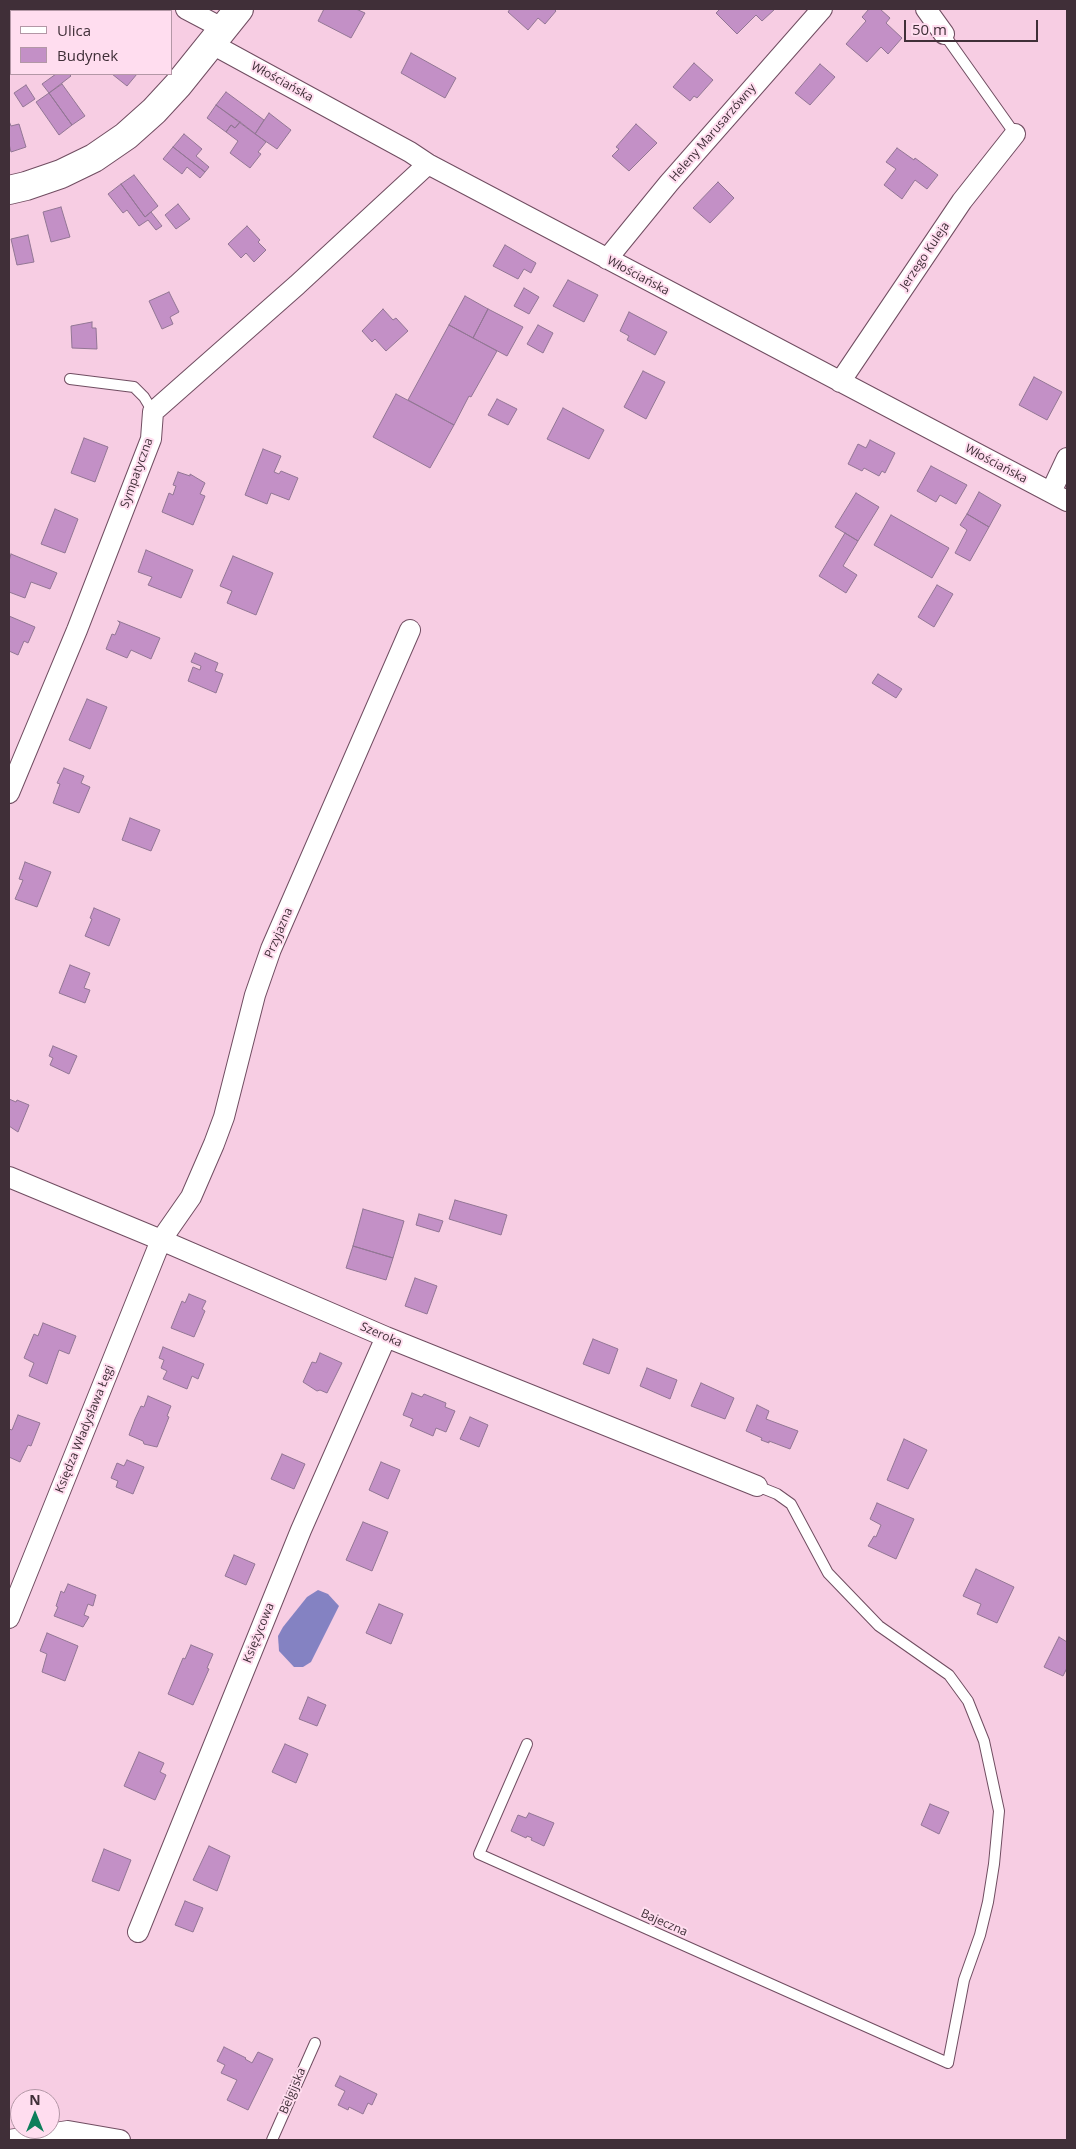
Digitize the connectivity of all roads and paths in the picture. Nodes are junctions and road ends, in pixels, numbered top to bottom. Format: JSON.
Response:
{"nodes":[{"id":1,"x":186,"y":9,"type":"edge"},
{"id":2,"x":822,"y":9,"type":"edge"},
{"id":3,"x":926,"y":9,"type":"edge"},
{"id":4,"x":225,"y":27,"type":"edge"},
{"id":5,"x":944,"y":34,"type":"joint"},
{"id":6,"x":1015,"y":134,"type":"joint"},
{"id":7,"x":428,"y":164,"type":"junction"},
{"id":8,"x":9,"y":190,"type":"edge"},
{"id":9,"x":607,"y":259,"type":"junction"},
{"id":10,"x":70,"y":379,"type":"dead end"},
{"id":11,"x":840,"y":382,"type":"junction"},
{"id":12,"x":153,"y":412,"type":"junction"},
{"id":13,"x":1067,"y":458,"type":"edge"},
{"id":14,"x":1059,"y":497,"type":"edge"},
{"id":15,"x":410,"y":630,"type":"dead end"},
{"id":16,"x":9,"y":793,"type":"edge"},
{"id":17,"x":9,"y":1177,"type":"edge"},
{"id":18,"x":161,"y":1240,"type":"junction"},
{"id":19,"x":386,"y":1337,"type":"junction"},
{"id":20,"x":757,"y":1486,"type":"joint"},
{"id":21,"x":9,"y":1618,"type":"edge"},
{"id":22,"x":527,"y":1744,"type":"dead end"},
{"id":23,"x":138,"y":1932,"type":"dead end"},
{"id":24,"x":315,"y":2043,"type":"dead end"},
{"id":25,"x":9,"y":2140,"type":"edge"},
{"id":26,"x":120,"y":2140,"type":"edge"},
{"id":27,"x":272,"y":2140,"type":"edge"}],
"edges":[{"from":1,"to":4,"type":"street","name":"Włościańska"},
{"from":2,"to":9,"type":"street","name":"Heleny Marusarzówny"},
{"from":3,"to":5,"type":"street"},
{"from":4,"to":7,"type":"street","name":"Włościańska"},
{"from":4,"to":8,"type":"street"},
{"from":5,"to":6,"type":"lane"},
{"from":6,"to":11,"type":"street","name":"Jerzego Kuleja"},
{"from":7,"to":9,"type":"street","name":"Włościańska"},
{"from":7,"to":12,"type":"street"},
{"from":9,"to":11,"type":"street","name":"Włościańska"},
{"from":10,"to":12,"type":"lane"},
{"from":11,"to":14,"type":"street","name":"Włościańska"},
{"from":12,"to":16,"type":"street","name":"Sympatyczna"},
{"from":13,"to":14,"type":"street"},
{"from":15,"to":18,"type":"street","name":"Przyjazna"},
{"from":17,"to":18,"type":"street","name":"Szeroka"},
{"from":18,"to":19,"type":"street","name":"Szeroka"},
{"from":18,"to":21,"type":"street","name":"Księdza Władysława Łęgi"},
{"from":19,"to":20,"type":"street","name":"Szeroka"},
{"from":19,"to":23,"type":"street","name":"Księżycowa"},
{"from":20,"to":22,"type":"lane","name":"Bajeczna"},
{"from":24,"to":27,"type":"lane","name":"Belgijska"},
{"from":25,"to":26,"type":"street"}]}
